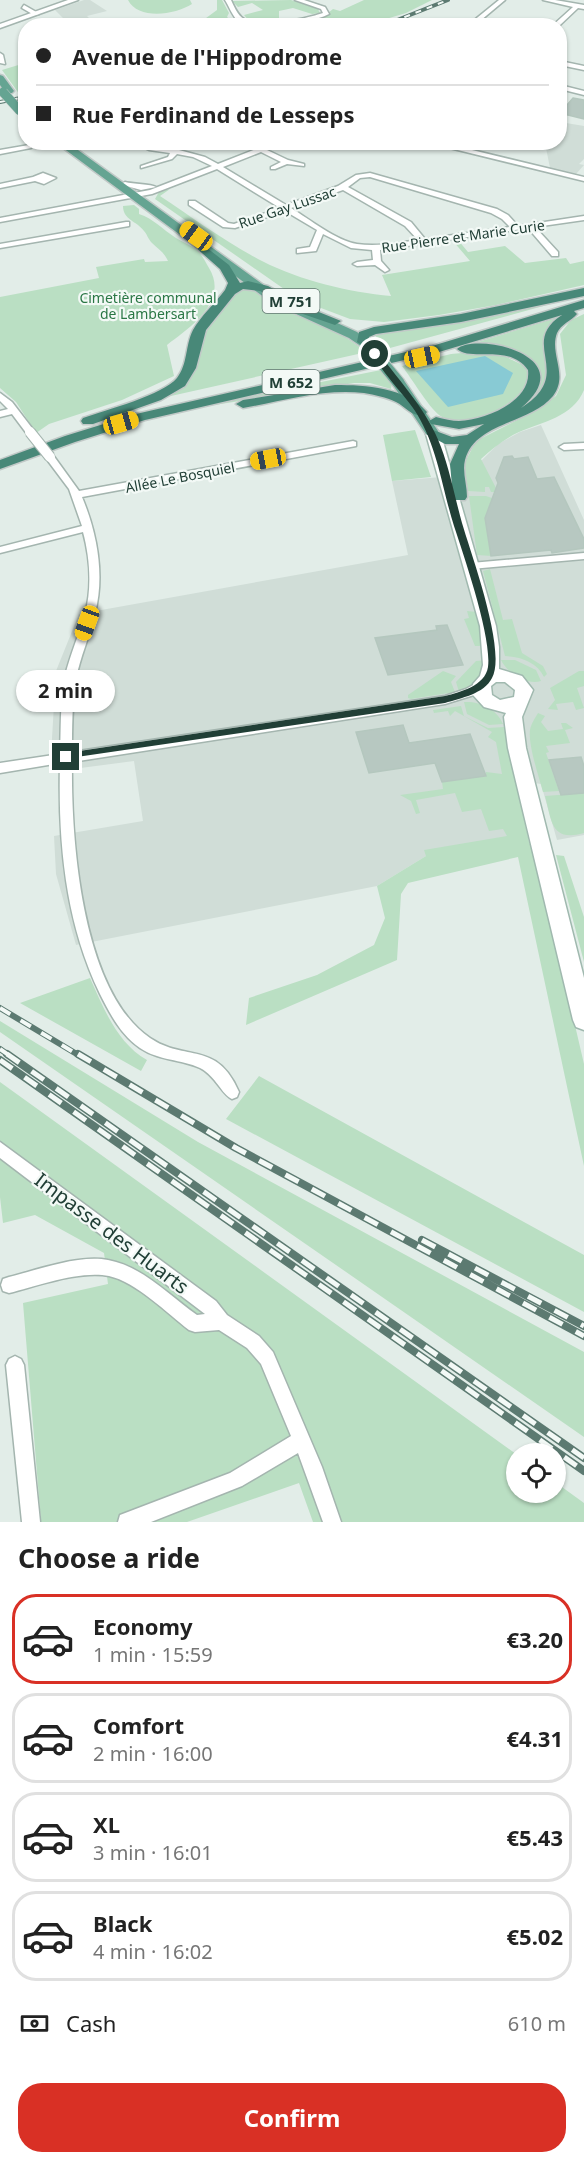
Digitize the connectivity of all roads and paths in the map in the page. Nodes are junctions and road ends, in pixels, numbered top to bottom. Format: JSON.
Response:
{"nodes":[{"id":1,"x":75,"y":0,"type":"edge"},
{"id":2,"x":228,"y":0,"type":"edge"},
{"id":3,"x":298,"y":0,"type":"edge"},
{"id":4,"x":502,"y":0,"type":"edge"},
{"id":5,"x":546,"y":0,"type":"edge"},
{"id":6,"x":581,"y":6,"type":"edge"},
{"id":7,"x":26,"y":8,"type":"dead end"},
{"id":8,"x":36,"y":14,"type":"junction"},
{"id":9,"x":24,"y":18,"type":"edge"},
{"id":10,"x":239,"y":18,"type":"edge"},
{"id":11,"x":308,"y":18,"type":"edge"},
{"id":12,"x":480,"y":18,"type":"edge"},
{"id":13,"x":565,"y":18,"type":"edge"},
{"id":14,"x":18,"y":20,"type":"edge"},
{"id":15,"x":0,"y":26,"type":"edge"},
{"id":16,"x":0,"y":55,"type":"edge"},
{"id":17,"x":3,"y":63,"type":"dead end"},
{"id":18,"x":567,"y":64,"type":"edge"},
{"id":19,"x":584,"y":68,"type":"edge"},
{"id":20,"x":0,"y":78,"type":"edge"},
{"id":21,"x":567,"y":89,"type":"edge"},
{"id":22,"x":4,"y":91,"type":"edge"},
{"id":23,"x":584,"y":93,"type":"edge"},
{"id":24,"x":18,"y":106,"type":"edge"},
{"id":25,"x":18,"y":149,"type":"edge"},
{"id":26,"x":72,"y":150,"type":"edge"},
{"id":27,"x":79,"y":150,"type":"edge"},
{"id":28,"x":154,"y":150,"type":"edge"},
{"id":29,"x":262,"y":150,"type":"joint"},
{"id":30,"x":463,"y":150,"type":"edge"},
{"id":31,"x":0,"y":152,"type":"edge"},
{"id":32,"x":176,"y":152,"type":"junction"},
{"id":33,"x":286,"y":162,"type":"junction"},
{"id":34,"x":302,"y":165,"type":"dead end"},
{"id":35,"x":143,"y":167,"type":"dead end"},
{"id":36,"x":218,"y":167,"type":"junction"},
{"id":37,"x":273,"y":168,"type":"dead end"},
{"id":38,"x":584,"y":178,"type":"edge"},
{"id":39,"x":35,"y":179,"type":"dead end"},
{"id":40,"x":0,"y":186,"type":"edge"},
{"id":41,"x":162,"y":187,"type":"junction"},
{"id":42,"x":343,"y":187,"type":"junction"},
{"id":43,"x":132,"y":192,"type":"junction"},
{"id":44,"x":114,"y":201,"type":"junction"},
{"id":45,"x":192,"y":203,"type":"dead end"},
{"id":46,"x":150,"y":206,"type":"junction"},
{"id":47,"x":68,"y":208,"type":"junction"},
{"id":48,"x":285,"y":208,"type":"junction"},
{"id":49,"x":584,"y":218,"type":"edge"},
{"id":50,"x":1,"y":219,"type":"edge"},
{"id":51,"x":126,"y":224,"type":"dead end"},
{"id":52,"x":530,"y":226,"type":"junction"},
{"id":53,"x":516,"y":228,"type":"junction"},
{"id":54,"x":321,"y":229,"type":"junction"},
{"id":55,"x":423,"y":242,"type":"junction"},
{"id":56,"x":198,"y":244,"type":"junction"},
{"id":57,"x":0,"y":246,"type":"edge"},
{"id":58,"x":376,"y":248,"type":"junction"},
{"id":59,"x":313,"y":249,"type":"junction"},
{"id":60,"x":300,"y":251,"type":"dead end"},
{"id":61,"x":555,"y":254,"type":"dead end"},
{"id":62,"x":321,"y":256,"type":"dead end"},
{"id":63,"x":376,"y":262,"type":"junction"},
{"id":64,"x":357,"y":264,"type":"dead end"},
{"id":65,"x":385,"y":270,"type":"dead end"},
{"id":66,"x":254,"y":284,"type":"junction"},
{"id":67,"x":231,"y":291,"type":"junction"},
{"id":68,"x":584,"y":295,"type":"edge"},
{"id":69,"x":584,"y":307,"type":"edge"},
{"id":70,"x":335,"y":321,"type":"junction"},
{"id":71,"x":366,"y":340,"type":"junction"},
{"id":72,"x":374,"y":364,"type":"junction"},
{"id":73,"x":401,"y":380,"type":"junction"},
{"id":74,"x":0,"y":396,"type":"edge"},
{"id":75,"x":14,"y":410,"type":"junction"},
{"id":76,"x":420,"y":412,"type":"junction"},
{"id":77,"x":0,"y":414,"type":"edge"},
{"id":78,"x":75,"y":427,"type":"junction"},
{"id":79,"x":94,"y":431,"type":"junction"},
{"id":80,"x":438,"y":432,"type":"junction"},
{"id":81,"x":472,"y":439,"type":"junction"},
{"id":82,"x":353,"y":444,"type":"dead end"},
{"id":83,"x":584,"y":446,"type":"edge"},
{"id":84,"x":564,"y":447,"type":"dead end"},
{"id":85,"x":0,"y":455,"type":"edge"},
{"id":86,"x":0,"y":465,"type":"edge"},
{"id":87,"x":76,"y":495,"type":"junction"},
{"id":88,"x":460,"y":497,"type":"junction"},
{"id":89,"x":86,"y":528,"type":"junction"},
{"id":90,"x":466,"y":546,"type":"junction"},
{"id":91,"x":0,"y":550,"type":"edge"},
{"id":92,"x":584,"y":556,"type":"edge"},
{"id":93,"x":471,"y":566,"type":"junction"},
{"id":94,"x":490,"y":640,"type":"junction"},
{"id":95,"x":512,"y":677,"type":"junction"},
{"id":96,"x":485,"y":681,"type":"junction"},
{"id":97,"x":445,"y":700,"type":"junction"},
{"id":98,"x":520,"y":702,"type":"junction"},
{"id":99,"x":492,"y":703,"type":"junction"},
{"id":100,"x":517,"y":748,"type":"junction"},
{"id":101,"x":66,"y":757,"type":"junction"},
{"id":102,"x":0,"y":768,"type":"edge"},
{"id":103,"x":584,"y":1020,"type":"edge"},
{"id":104,"x":232,"y":1092,"type":"dead end"},
{"id":105,"x":0,"y":1149,"type":"edge"},
{"id":106,"x":9,"y":1285,"type":"dead end"},
{"id":107,"x":220,"y":1321,"type":"junction"},
{"id":108,"x":15,"y":1365,"type":"dead end"},
{"id":109,"x":302,"y":1440,"type":"junction"},
{"id":110,"x":31,"y":1522,"type":"edge"},
{"id":111,"x":128,"y":1522,"type":"edge"},
{"id":112,"x":332,"y":1522,"type":"edge"}],
"edges":[{"from":1,"to":8,"type":"street"},
{"from":2,"to":10,"type":"street"},
{"from":3,"to":11,"type":"street"},
{"from":4,"to":12,"type":"street"},
{"from":5,"to":6,"type":"street"},
{"from":6,"to":13,"type":"street"},
{"from":7,"to":8,"type":"street"},
{"from":8,"to":9,"type":"street"},
{"from":14,"to":15,"type":"street"},
{"from":16,"to":17,"type":"street"},
{"from":18,"to":19,"type":"street"},
{"from":20,"to":22,"type":"main road"},
{"from":21,"to":23,"type":"street"},
{"from":22,"to":24,"type":"main road","bridge":true},
{"from":25,"to":31,"type":"street"},
{"from":26,"to":43,"type":"main road","number":"M 751"},
{"from":27,"to":43,"type":"main road","number":"M 751"},
{"from":28,"to":32,"type":"street","name":"Rue Pierre et Marie Curie"},
{"from":29,"to":33,"type":"street"},
{"from":29,"to":36,"type":"street"},
{"from":30,"to":38,"type":"street"},
{"from":32,"to":35,"type":"street"},
{"from":32,"to":36,"type":"street","name":"Rue Pierre et Marie Curie"},
{"from":33,"to":34,"type":"street"},
{"from":33,"to":37,"type":"street"},
{"from":36,"to":41,"type":"street"},
{"from":36,"to":48,"type":"street","name":"Rue Pierre et Marie Curie"},
{"from":39,"to":40,"type":"street"},
{"from":41,"to":43,"type":"street"},
{"from":41,"to":43,"type":"street"},
{"from":41,"to":46,"type":"street"},
{"from":42,"to":48,"type":"street","name":"Rue Gay Lussac"},
{"from":42,"to":53,"type":"street","name":"Rue Gay Lussac"},
{"from":42,"to":55,"type":"street"},
{"from":43,"to":44,"type":"street"},
{"from":43,"to":46,"type":"main road","number":"M 751"},
{"from":43,"to":47,"type":"street"},
{"from":44,"to":46,"type":"street"},
{"from":44,"to":47,"type":"street"},
{"from":45,"to":48,"type":"street","name":"Rue Gay Lussac"},
{"from":46,"to":56,"type":"main road","number":"M 751"},
{"from":46,"to":70,"type":"main road","number":"M 751"},
{"from":47,"to":50,"type":"street"},
{"from":48,"to":54,"type":"street","name":"Rue Pierre et Marie Curie"},
{"from":49,"to":52,"type":"street","name":"Rue Pierre et Marie Curie"},
{"from":51,"to":57,"type":"street"},
{"from":52,"to":53,"type":"street","name":"Rue Pierre et Marie Curie"},
{"from":52,"to":61,"type":"street"},
{"from":53,"to":55,"type":"street","name":"Rue Pierre et Marie Curie"},
{"from":54,"to":58,"type":"street","name":"Rue Pierre et Marie Curie"},
{"from":54,"to":59,"type":"street"},
{"from":55,"to":58,"type":"street","name":"Rue Pierre et Marie Curie"},
{"from":56,"to":66,"type":"main road","number":"M 751"},
{"from":56,"to":67,"type":"highway"},
{"from":58,"to":63,"type":"street"},
{"from":59,"to":60,"type":"street"},
{"from":59,"to":62,"type":"street"},
{"from":63,"to":64,"type":"street"},
{"from":63,"to":65,"type":"street"},
{"from":66,"to":67,"type":"highway"},
{"from":66,"to":70,"type":"highway"},
{"from":66,"to":71,"type":"main road","number":"M 751"},
{"from":67,"to":78,"type":"highway"},
{"from":68,"to":71,"type":"highway"},
{"from":68,"to":78,"type":"highway","number":"M 652"},
{"from":69,"to":72,"type":"highway","number":"M 652"},
{"from":69,"to":81,"type":"highway"},
{"from":70,"to":71,"type":"main road","number":"M 751"},
{"from":71,"to":73,"type":"main road","bridge":true},
{"from":72,"to":79,"type":"highway","number":"M 652"},
{"from":72,"to":80,"type":"highway"},
{"from":73,"to":76,"type":"main road"},
{"from":73,"to":80,"type":"main road"},
{"from":74,"to":75,"type":"street"},
{"from":75,"to":77,"type":"street"},
{"from":75,"to":87,"type":"street","bridge":true},
{"from":76,"to":79,"type":"highway"},
{"from":76,"to":80,"type":"main road"},
{"from":78,"to":85,"type":"highway","number":"M 652"},
{"from":79,"to":86,"type":"highway","number":"M 652"},
{"from":80,"to":81,"type":"highway"},
{"from":80,"to":88,"type":"main road"},
{"from":80,"to":90,"type":"main road"},
{"from":81,"to":88,"type":"highway"},
{"from":82,"to":87,"type":"street","name":"Allée Le Bosquiel"},
{"from":83,"to":84,"type":"street"},
{"from":87,"to":89,"type":"street"},
{"from":88,"to":90,"type":"main road"},
{"from":89,"to":91,"type":"street"},
{"from":89,"to":101,"type":"street"},
{"from":90,"to":93,"type":"main road"},
{"from":92,"to":93,"type":"street"},
{"from":93,"to":94,"type":"main road"},
{"from":94,"to":95,"type":"main road"},
{"from":94,"to":96,"type":"main road"},
{"from":95,"to":96,"type":"main road"},
{"from":95,"to":98,"type":"main road"},
{"from":96,"to":97,"type":"street"},
{"from":96,"to":99,"type":"main road"},
{"from":97,"to":99,"type":"street"},
{"from":97,"to":101,"type":"street"},
{"from":98,"to":99,"type":"main road"},
{"from":98,"to":100,"type":"main road"},
{"from":99,"to":100,"type":"main road"},
{"from":100,"to":103,"type":"main road"},
{"from":101,"to":102,"type":"street"},
{"from":101,"to":104,"type":"street"},
{"from":105,"to":107,"type":"street","name":"Impasse des Huarts"},
{"from":106,"to":107,"type":"street","name":"Impasse des Huarts"},
{"from":107,"to":109,"type":"street","name":"Impasse des Huarts"},
{"from":108,"to":110,"type":"street"},
{"from":109,"to":111,"type":"street"},
{"from":109,"to":112,"type":"street","name":"Impasse des Huarts"}]}
